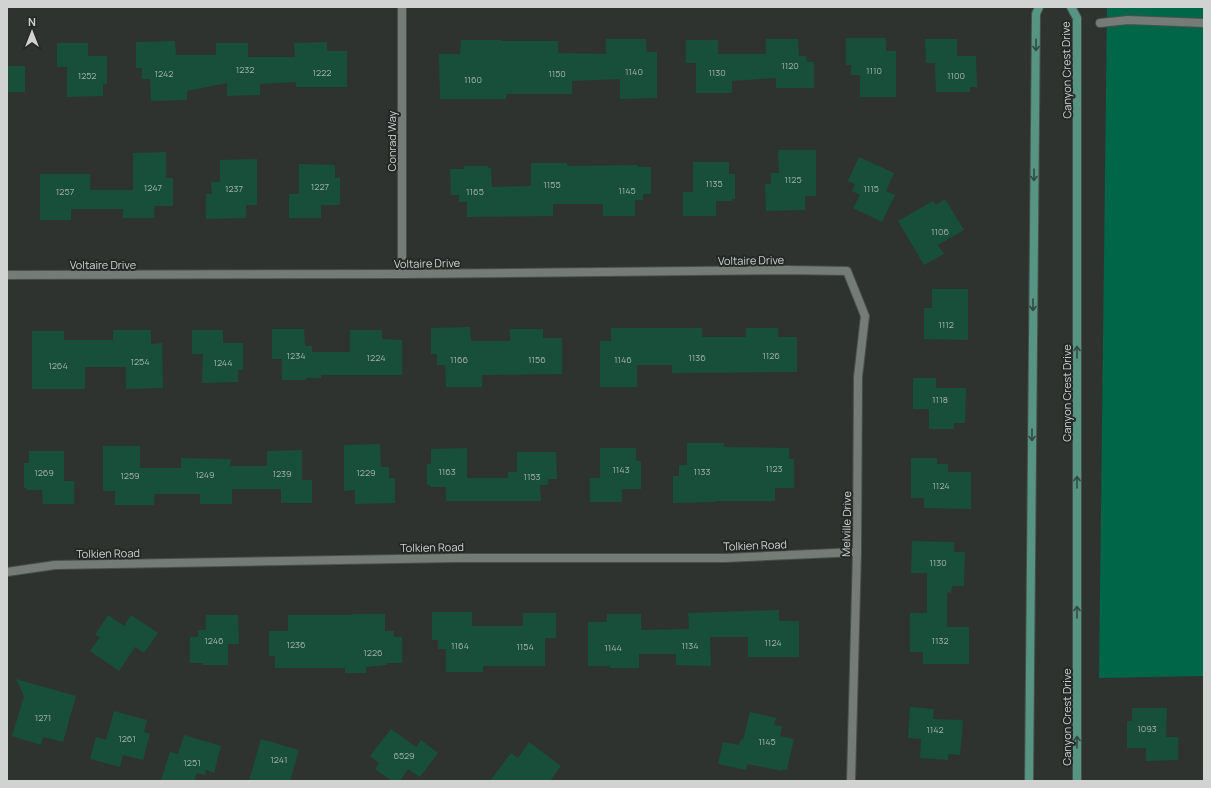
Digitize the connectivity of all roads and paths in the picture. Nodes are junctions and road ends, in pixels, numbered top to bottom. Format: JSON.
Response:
{"nodes":[{"id":1,"x":402,"y":7,"type":"edge"},
{"id":2,"x":1039,"y":7,"type":"edge"},
{"id":3,"x":1072,"y":7,"type":"edge"},
{"id":4,"x":1100,"y":23,"type":"dead end"},
{"id":5,"x":1204,"y":23,"type":"edge"},
{"id":6,"x":847,"y":271,"type":"joint"},
{"id":7,"x":402,"y":274,"type":"junction"},
{"id":8,"x":7,"y":275,"type":"edge"},
{"id":9,"x":857,"y":552,"type":"junction"},
{"id":10,"x":7,"y":572,"type":"edge"},
{"id":11,"x":851,"y":781,"type":"edge"},
{"id":12,"x":1029,"y":781,"type":"edge"},
{"id":13,"x":1077,"y":781,"type":"edge"}],
"edges":[{"from":1,"to":7,"type":"street","name":"Conrad Way"},
{"from":2,"to":12,"type":"main road","one_way":true},
{"from":13,"to":3,"type":"main road","name":"Canyon Crest Drive","one_way":true},
{"from":4,"to":5,"type":"street"},
{"from":6,"to":7,"type":"street","name":"Voltaire Drive"},
{"from":6,"to":9,"type":"street","name":"Melville Drive"},
{"from":7,"to":8,"type":"street","name":"Voltaire Drive"},
{"from":9,"to":10,"type":"street","name":"Tolkien Road"},
{"from":9,"to":11,"type":"street","name":"Melville Drive"}]}
